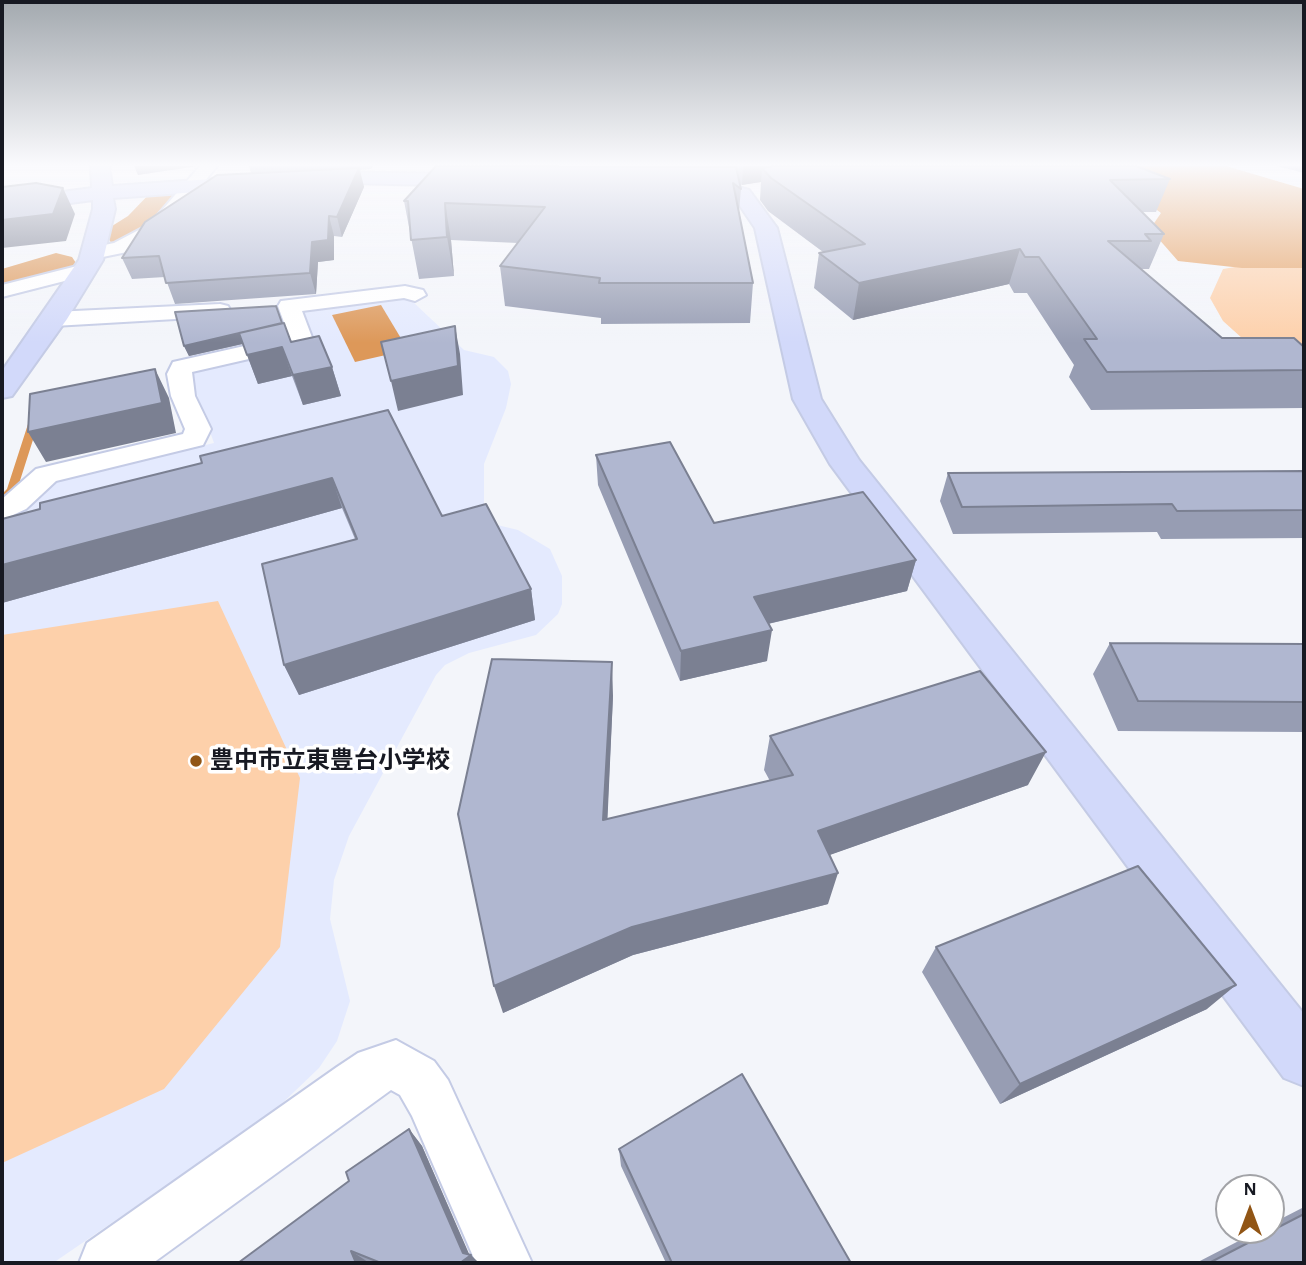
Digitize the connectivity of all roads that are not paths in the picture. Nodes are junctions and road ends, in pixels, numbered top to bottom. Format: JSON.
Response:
{"nodes":[{"id":1,"x":101,"y":225,"type":"edge"},
{"id":2,"x":160,"y":225,"type":"edge"},
{"id":3,"x":764,"y":225,"type":"edge"},
{"id":4,"x":89,"y":262,"type":"junction"},
{"id":5,"x":2,"y":292,"type":"edge"},
{"id":6,"x":415,"y":295,"type":"dead end"},
{"id":7,"x":267,"y":308,"type":"junction"},
{"id":8,"x":54,"y":319,"type":"junction"},
{"id":9,"x":2,"y":390,"type":"edge"},
{"id":10,"x":2,"y":511,"type":"edge"},
{"id":11,"x":1304,"y":1058,"type":"edge"},
{"id":12,"x":107,"y":1263,"type":"edge"},
{"id":13,"x":504,"y":1263,"type":"edge"}],
"edges":[{"from":1,"to":4,"type":"street"},
{"from":2,"to":4,"type":"street"},
{"from":3,"to":11,"type":"street"},
{"from":4,"to":5,"type":"street"},
{"from":4,"to":8,"type":"street"},
{"from":6,"to":7,"type":"street"},
{"from":7,"to":8,"type":"street"},
{"from":7,"to":10,"type":"street"},
{"from":8,"to":9,"type":"street"},
{"from":12,"to":13,"type":"street"}]}
